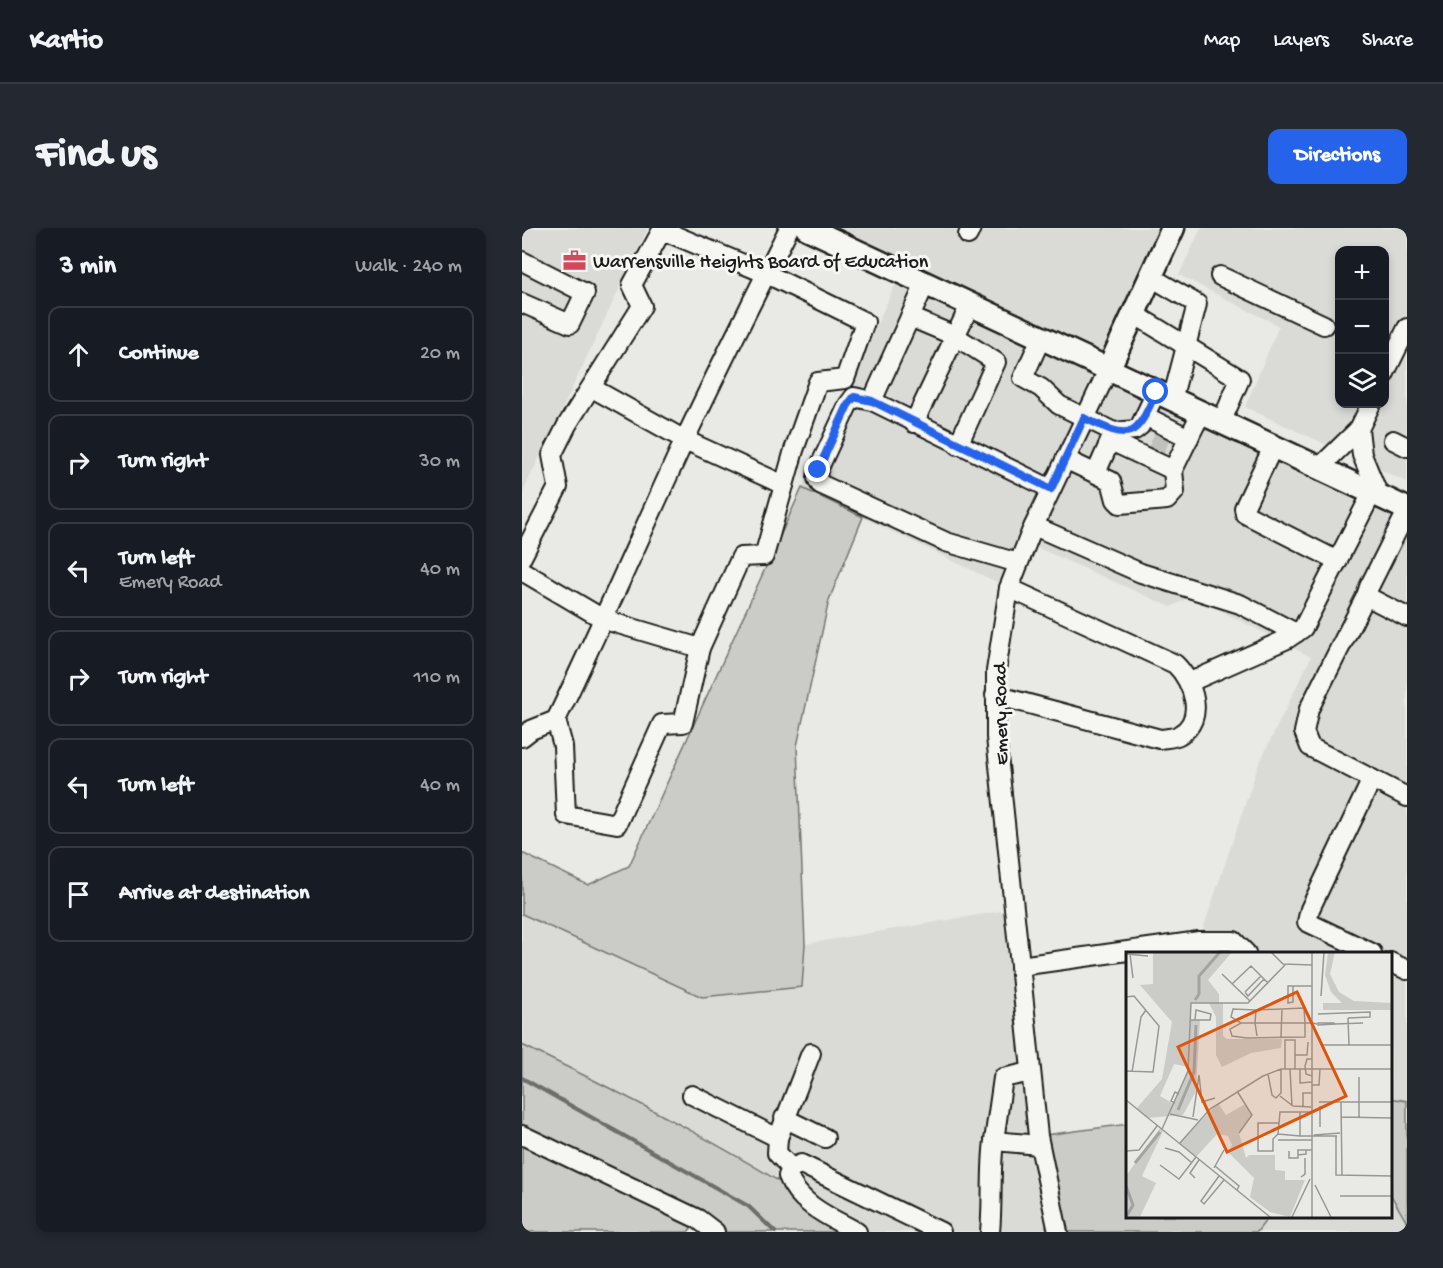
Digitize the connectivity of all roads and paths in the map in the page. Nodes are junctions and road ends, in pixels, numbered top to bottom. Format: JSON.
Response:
{"nodes":[{"id":1,"x":789,"y":228,"type":"edge"},
{"id":2,"x":807,"y":228,"type":"edge"},
{"id":3,"x":1173,"y":228,"type":"edge"},
{"id":4,"x":522,"y":261,"type":"edge"},
{"id":5,"x":767,"y":274,"type":"junction"},
{"id":6,"x":1220,"y":276,"type":"dead end"},
{"id":7,"x":1151,"y":277,"type":"junction"},
{"id":8,"x":925,"y":284,"type":"junction"},
{"id":9,"x":522,"y":303,"type":"edge"},
{"id":10,"x":970,"y":305,"type":"junction"},
{"id":11,"x":1134,"y":314,"type":"junction"},
{"id":12,"x":910,"y":317,"type":"junction"},
{"id":13,"x":1324,"y":325,"type":"dead end"},
{"id":14,"x":1407,"y":328,"type":"edge"},
{"id":15,"x":955,"y":336,"type":"junction"},
{"id":16,"x":1041,"y":338,"type":"junction"},
{"id":17,"x":1187,"y":348,"type":"junction"},
{"id":18,"x":1389,"y":365,"type":"edge"},
{"id":19,"x":1108,"y":370,"type":"junction"},
{"id":20,"x":592,"y":388,"type":"junction"},
{"id":21,"x":1164,"y":396,"type":"junction"},
{"id":22,"x":872,"y":401,"type":"junction"},
{"id":23,"x":1369,"y":408,"type":"edge"},
{"id":24,"x":1201,"y":413,"type":"junction"},
{"id":25,"x":1084,"y":418,"type":"junction"},
{"id":26,"x":914,"y":423,"type":"junction"},
{"id":27,"x":1140,"y":423,"type":"junction"},
{"id":28,"x":1221,"y":423,"type":"junction"},
{"id":29,"x":1359,"y":429,"type":"junction"},
{"id":30,"x":1112,"y":436,"type":"junction"},
{"id":31,"x":685,"y":440,"type":"junction"},
{"id":32,"x":1173,"y":444,"type":"junction"},
{"id":33,"x":958,"y":445,"type":"junction"},
{"id":34,"x":1273,"y":447,"type":"junction"},
{"id":35,"x":1065,"y":459,"type":"junction"},
{"id":36,"x":1318,"y":468,"type":"junction"},
{"id":37,"x":1173,"y":470,"type":"junction"},
{"id":38,"x":1096,"y":473,"type":"junction"},
{"id":39,"x":784,"y":485,"type":"junction"},
{"id":40,"x":1051,"y":489,"type":"junction"},
{"id":41,"x":1375,"y":495,"type":"junction"},
{"id":42,"x":1407,"y":510,"type":"edge"},
{"id":43,"x":1034,"y":526,"type":"junction"},
{"id":44,"x":522,"y":557,"type":"edge"},
{"id":45,"x":1338,"y":561,"type":"junction"},
{"id":46,"x":1018,"y":563,"type":"junction"},
{"id":47,"x":522,"y":571,"type":"edge"},
{"id":48,"x":1009,"y":588,"type":"junction"},
{"id":49,"x":1366,"y":596,"type":"junction"},
{"id":50,"x":1407,"y":617,"type":"edge"},
{"id":51,"x":605,"y":620,"type":"junction"},
{"id":52,"x":1296,"y":633,"type":"junction"},
{"id":53,"x":700,"y":648,"type":"junction"},
{"id":54,"x":1190,"y":682,"type":"junction"},
{"id":55,"x":995,"y":695,"type":"junction"},
{"id":56,"x":556,"y":720,"type":"junction"},
{"id":57,"x":522,"y":737,"type":"edge"},
{"id":58,"x":1372,"y":779,"type":"junction"},
{"id":59,"x":1407,"y":797,"type":"edge"},
{"id":60,"x":1245,"y":952,"type":"edge"},
{"id":61,"x":1370,"y":952,"type":"edge"},
{"id":62,"x":1392,"y":963,"type":"edge"},
{"id":63,"x":1020,"y":966,"type":"junction"},
{"id":64,"x":1407,"y":970,"type":"edge"},
{"id":65,"x":811,"y":1053,"type":"dead end"},
{"id":66,"x":1031,"y":1072,"type":"junction"},
{"id":67,"x":692,"y":1095,"type":"dead end"},
{"id":68,"x":784,"y":1118,"type":"junction"},
{"id":69,"x":522,"y":1135,"type":"edge"},
{"id":70,"x":778,"y":1138,"type":"junction"},
{"id":71,"x":825,"y":1138,"type":"dead end"},
{"id":72,"x":994,"y":1142,"type":"junction"},
{"id":73,"x":1040,"y":1145,"type":"junction"},
{"id":74,"x":791,"y":1168,"type":"junction"},
{"id":75,"x":715,"y":1232,"type":"edge"},
{"id":76,"x":857,"y":1232,"type":"edge"},
{"id":77,"x":941,"y":1232,"type":"edge"},
{"id":78,"x":990,"y":1232,"type":"edge"},
{"id":79,"x":1058,"y":1232,"type":"edge"}],
"edges":[{"from":1,"to":5,"type":"street"},
{"from":2,"to":8,"type":"main road"},
{"from":3,"to":7,"type":"main road","name":"Emery Road"},
{"from":4,"to":9,"type":"street"},
{"from":5,"to":20,"type":"street"},
{"from":5,"to":31,"type":"street"},
{"from":5,"to":39,"type":"street"},
{"from":6,"to":13,"type":"street"},
{"from":7,"to":11,"type":"main road","name":"Emery Road"},
{"from":7,"to":17,"type":"street"},
{"from":8,"to":10,"type":"main road"},
{"from":8,"to":12,"type":"street"},
{"from":10,"to":15,"type":"street"},
{"from":10,"to":16,"type":"main road"},
{"from":11,"to":17,"type":"street"},
{"from":11,"to":19,"type":"main road","name":"Emery Road"},
{"from":12,"to":15,"type":"street"},
{"from":12,"to":22,"type":"street"},
{"from":14,"to":18,"type":"street"},
{"from":15,"to":26,"type":"street"},
{"from":15,"to":33,"type":"street"},
{"from":16,"to":19,"type":"main road"},
{"from":16,"to":25,"type":"street"},
{"from":17,"to":21,"type":"street"},
{"from":17,"to":28,"type":"street"},
{"from":19,"to":21,"type":"main road"},
{"from":19,"to":25,"type":"street","name":"Emery Road"},
{"from":20,"to":31,"type":"street"},
{"from":20,"to":44,"type":"street"},
{"from":21,"to":24,"type":"main road"},
{"from":21,"to":27,"type":"street"},
{"from":22,"to":26,"type":"street"},
{"from":22,"to":46,"type":"street"},
{"from":23,"to":29,"type":"street"},
{"from":24,"to":28,"type":"main road"},
{"from":24,"to":32,"type":"street"},
{"from":25,"to":30,"type":"street"},
{"from":25,"to":35,"type":"street","name":"Emery Road"},
{"from":26,"to":33,"type":"street"},
{"from":27,"to":30,"type":"street"},
{"from":27,"to":32,"type":"street"},
{"from":27,"to":32,"type":"street"},
{"from":28,"to":34,"type":"main road"},
{"from":29,"to":36,"type":"street"},
{"from":29,"to":41,"type":"street"},
{"from":30,"to":37,"type":"street"},
{"from":30,"to":38,"type":"street"},
{"from":31,"to":39,"type":"street"},
{"from":31,"to":51,"type":"street"},
{"from":32,"to":37,"type":"street"},
{"from":33,"to":40,"type":"street"},
{"from":34,"to":36,"type":"main road"},
{"from":34,"to":45,"type":"street"},
{"from":35,"to":38,"type":"street"},
{"from":35,"to":40,"type":"street","name":"Emery Road"},
{"from":36,"to":41,"type":"main road"},
{"from":37,"to":38,"type":"street"},
{"from":39,"to":53,"type":"street"},
{"from":40,"to":43,"type":"street","name":"Emery Road"},
{"from":41,"to":42,"type":"main road"},
{"from":41,"to":45,"type":"street"},
{"from":42,"to":49,"type":"street"},
{"from":43,"to":46,"type":"street","name":"Emery Road"},
{"from":43,"to":52,"type":"street"},
{"from":45,"to":52,"type":"street"},
{"from":46,"to":48,"type":"street","name":"Emery Road"},
{"from":47,"to":51,"type":"street"},
{"from":48,"to":54,"type":"street"},
{"from":48,"to":55,"type":"street","name":"Emery Road"},
{"from":49,"to":50,"type":"street"},
{"from":49,"to":58,"type":"street"},
{"from":51,"to":53,"type":"street"},
{"from":51,"to":56,"type":"street"},
{"from":52,"to":54,"type":"street"},
{"from":53,"to":56,"type":"street"},
{"from":54,"to":55,"type":"street"},
{"from":55,"to":63,"type":"street","name":"Emery Road"},
{"from":56,"to":57,"type":"street"},
{"from":58,"to":59,"type":"street"},
{"from":58,"to":61,"type":"street"},
{"from":60,"to":63,"type":"street"},
{"from":62,"to":64,"type":"street"},
{"from":63,"to":66,"type":"street","name":"Emery Road"},
{"from":65,"to":68,"type":"street"},
{"from":66,"to":72,"type":"street"},
{"from":66,"to":73,"type":"street","name":"Emery Road"},
{"from":67,"to":70,"type":"street"},
{"from":68,"to":70,"type":"street"},
{"from":68,"to":71,"type":"street"},
{"from":69,"to":75,"type":"street"},
{"from":70,"to":74,"type":"street"},
{"from":72,"to":73,"type":"street"},
{"from":72,"to":78,"type":"street"},
{"from":73,"to":79,"type":"street","name":"Emery Road"},
{"from":74,"to":76,"type":"street"},
{"from":74,"to":77,"type":"street"}]}
